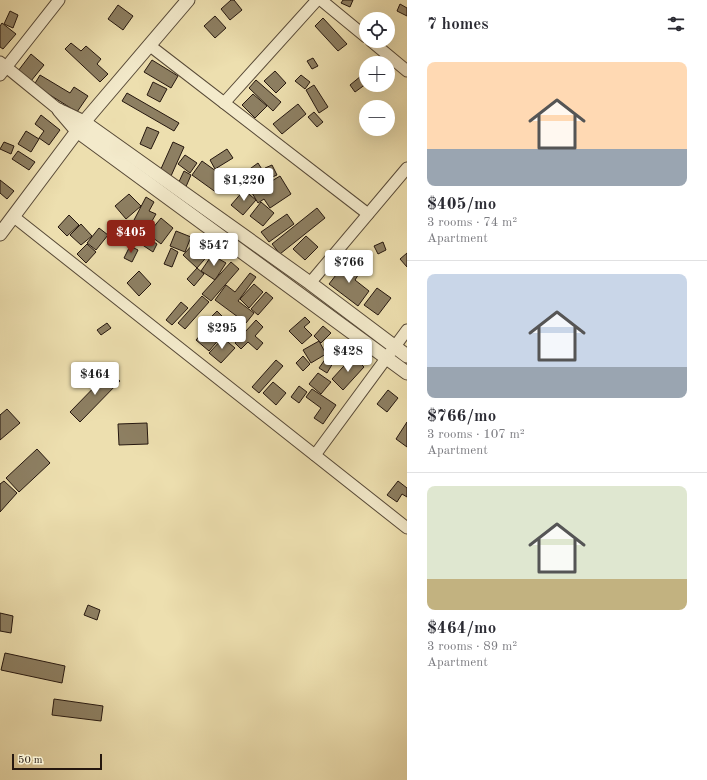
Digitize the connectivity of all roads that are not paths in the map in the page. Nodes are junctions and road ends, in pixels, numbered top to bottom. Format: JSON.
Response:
{"nodes":[{"id":1,"x":59,"y":0,"type":"edge"},
{"id":2,"x":188,"y":0,"type":"edge"},
{"id":3,"x":317,"y":0,"type":"edge"},
{"id":4,"x":321,"y":0,"type":"edge"},
{"id":5,"x":359,"y":31,"type":"edge"},
{"id":6,"x":150,"y":45,"type":"junction"},
{"id":7,"x":379,"y":48,"type":"edge"},
{"id":8,"x":2,"y":68,"type":"edge"},
{"id":9,"x":407,"y":71,"type":"edge"},
{"id":10,"x":224,"y":103,"type":"junction"},
{"id":11,"x":59,"y":110,"type":"joint"},
{"id":12,"x":80,"y":127,"type":"junction"},
{"id":13,"x":407,"y":168,"type":"edge"},
{"id":14,"x":368,"y":214,"type":"junction"},
{"id":15,"x":14,"y":217,"type":"junction"},
{"id":16,"x":0,"y":234,"type":"edge"},
{"id":17,"x":310,"y":283,"type":"junction"},
{"id":18,"x":407,"y":330,"type":"edge"},
{"id":19,"x":394,"y":347,"type":"junction"},
{"id":20,"x":407,"y":356,"type":"edge"},
{"id":21,"x":386,"y":358,"type":"junction"},
{"id":22,"x":407,"y":373,"type":"edge"},
{"id":23,"x":315,"y":455,"type":"junction"},
{"id":24,"x":407,"y":528,"type":"edge"}],
"edges":[{"from":1,"to":8,"type":"street"},
{"from":2,"to":6,"type":"street"},
{"from":3,"to":10,"type":"street"},
{"from":4,"to":5,"type":"street"},
{"from":6,"to":10,"type":"street"},
{"from":6,"to":12,"type":"street"},
{"from":7,"to":9,"type":"street"},
{"from":8,"to":11,"type":"street"},
{"from":10,"to":14,"type":"street"},
{"from":11,"to":12,"type":"street"},
{"from":12,"to":15,"type":"street"},
{"from":12,"to":17,"type":"street"},
{"from":12,"to":21,"type":"street"},
{"from":13,"to":14,"type":"street"},
{"from":14,"to":17,"type":"street"},
{"from":15,"to":16,"type":"street"},
{"from":15,"to":23,"type":"street"},
{"from":17,"to":19,"type":"street"},
{"from":18,"to":19,"type":"street"},
{"from":19,"to":20,"type":"street"},
{"from":19,"to":21,"type":"street"},
{"from":21,"to":22,"type":"street"},
{"from":21,"to":23,"type":"street"},
{"from":23,"to":24,"type":"street"}]}
